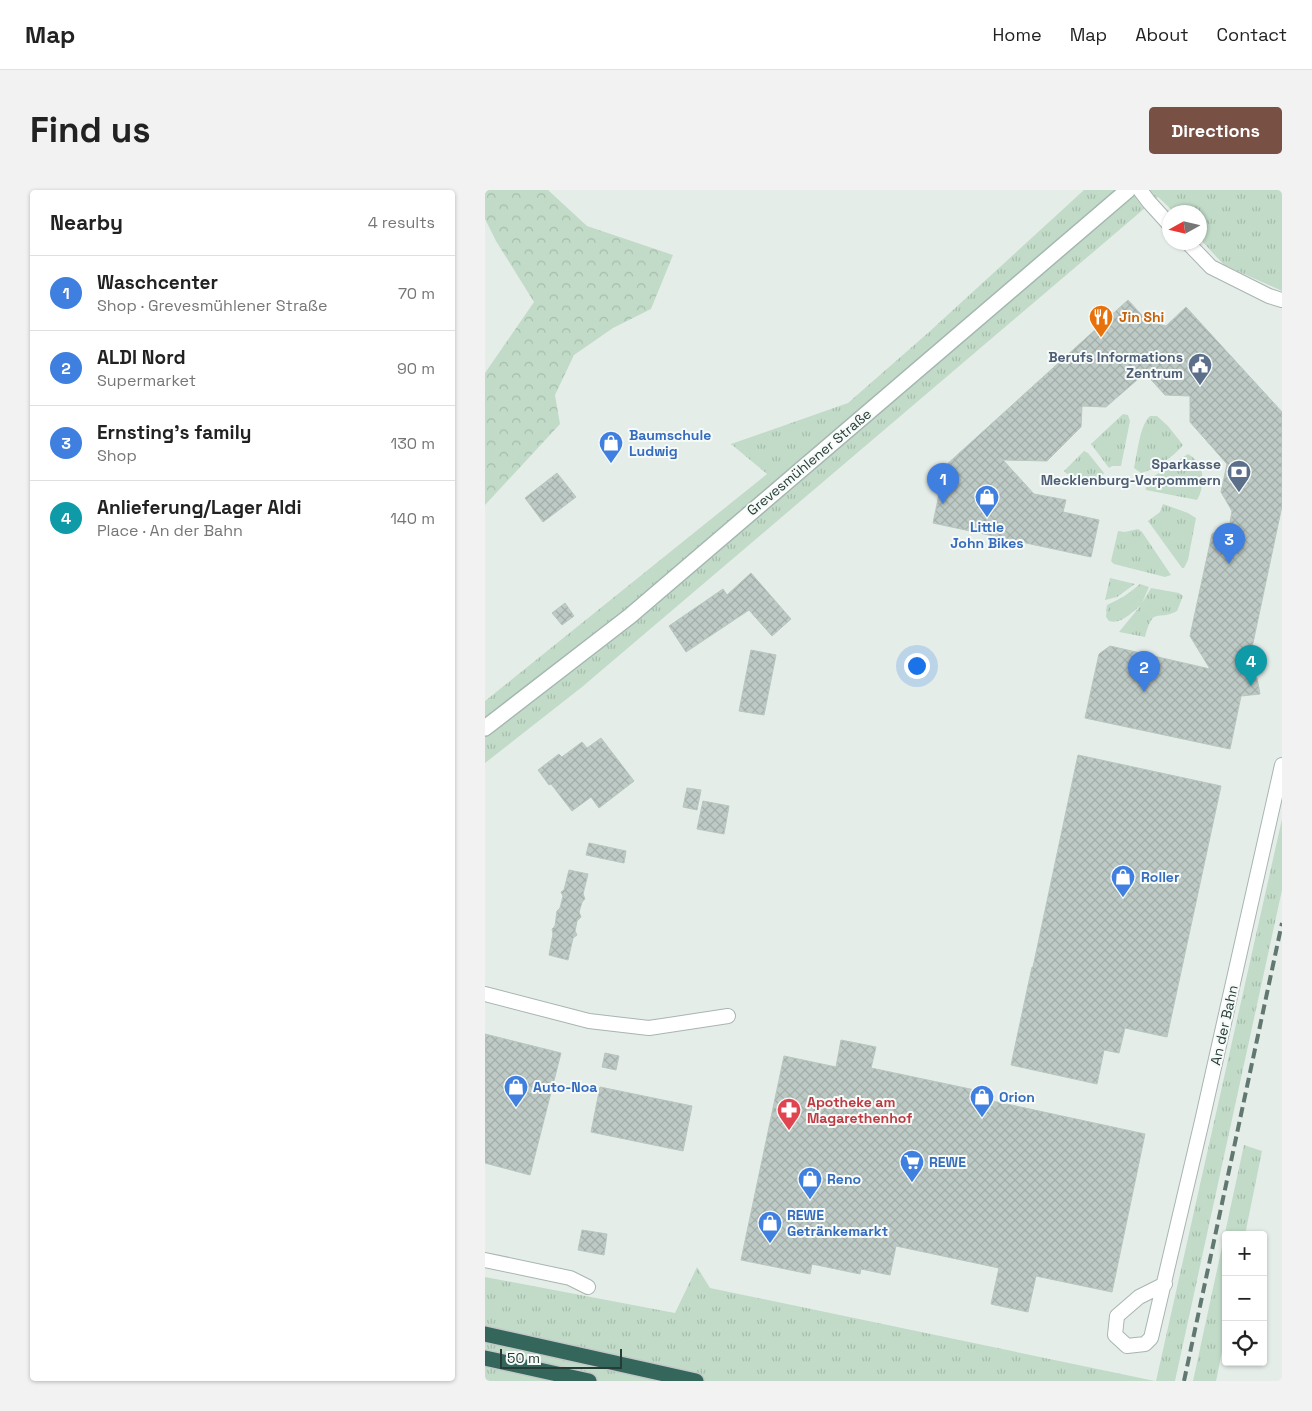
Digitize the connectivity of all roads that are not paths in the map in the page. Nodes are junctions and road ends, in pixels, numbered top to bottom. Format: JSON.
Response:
{"nodes":[{"id":1,"x":1128,"y":190,"type":"edge"},
{"id":2,"x":1140,"y":190,"type":"edge"},
{"id":3,"x":1162,"y":216,"type":"edge"},
{"id":4,"x":1195,"y":250,"type":"edge"},
{"id":5,"x":1282,"y":300,"type":"edge"},
{"id":6,"x":485,"y":728,"type":"edge"},
{"id":7,"x":1282,"y":766,"type":"edge"},
{"id":8,"x":485,"y":994,"type":"edge"},
{"id":9,"x":728,"y":1016,"type":"dead end"},
{"id":10,"x":485,"y":1260,"type":"edge"},
{"id":11,"x":1165,"y":1284,"type":"junction"},
{"id":12,"x":588,"y":1287,"type":"dead end"},
{"id":13,"x":485,"y":1334,"type":"edge"},
{"id":14,"x":485,"y":1358,"type":"edge"},
{"id":15,"x":589,"y":1381,"type":"edge"},
{"id":16,"x":696,"y":1381,"type":"edge"}],
"edges":[{"from":1,"to":6,"type":"street","name":"Grevesmühlener Straße"},
{"from":2,"to":3,"type":"street"},
{"from":4,"to":5,"type":"street"},
{"from":7,"to":11,"type":"street","name":"An der Bahn"},
{"from":8,"to":9,"type":"street"},
{"from":10,"to":12,"type":"street"},
{"from":11,"to":11,"type":"street","name":"An der Bahn"},
{"from":13,"to":16,"type":"highway"},
{"from":14,"to":15,"type":"highway"}]}
